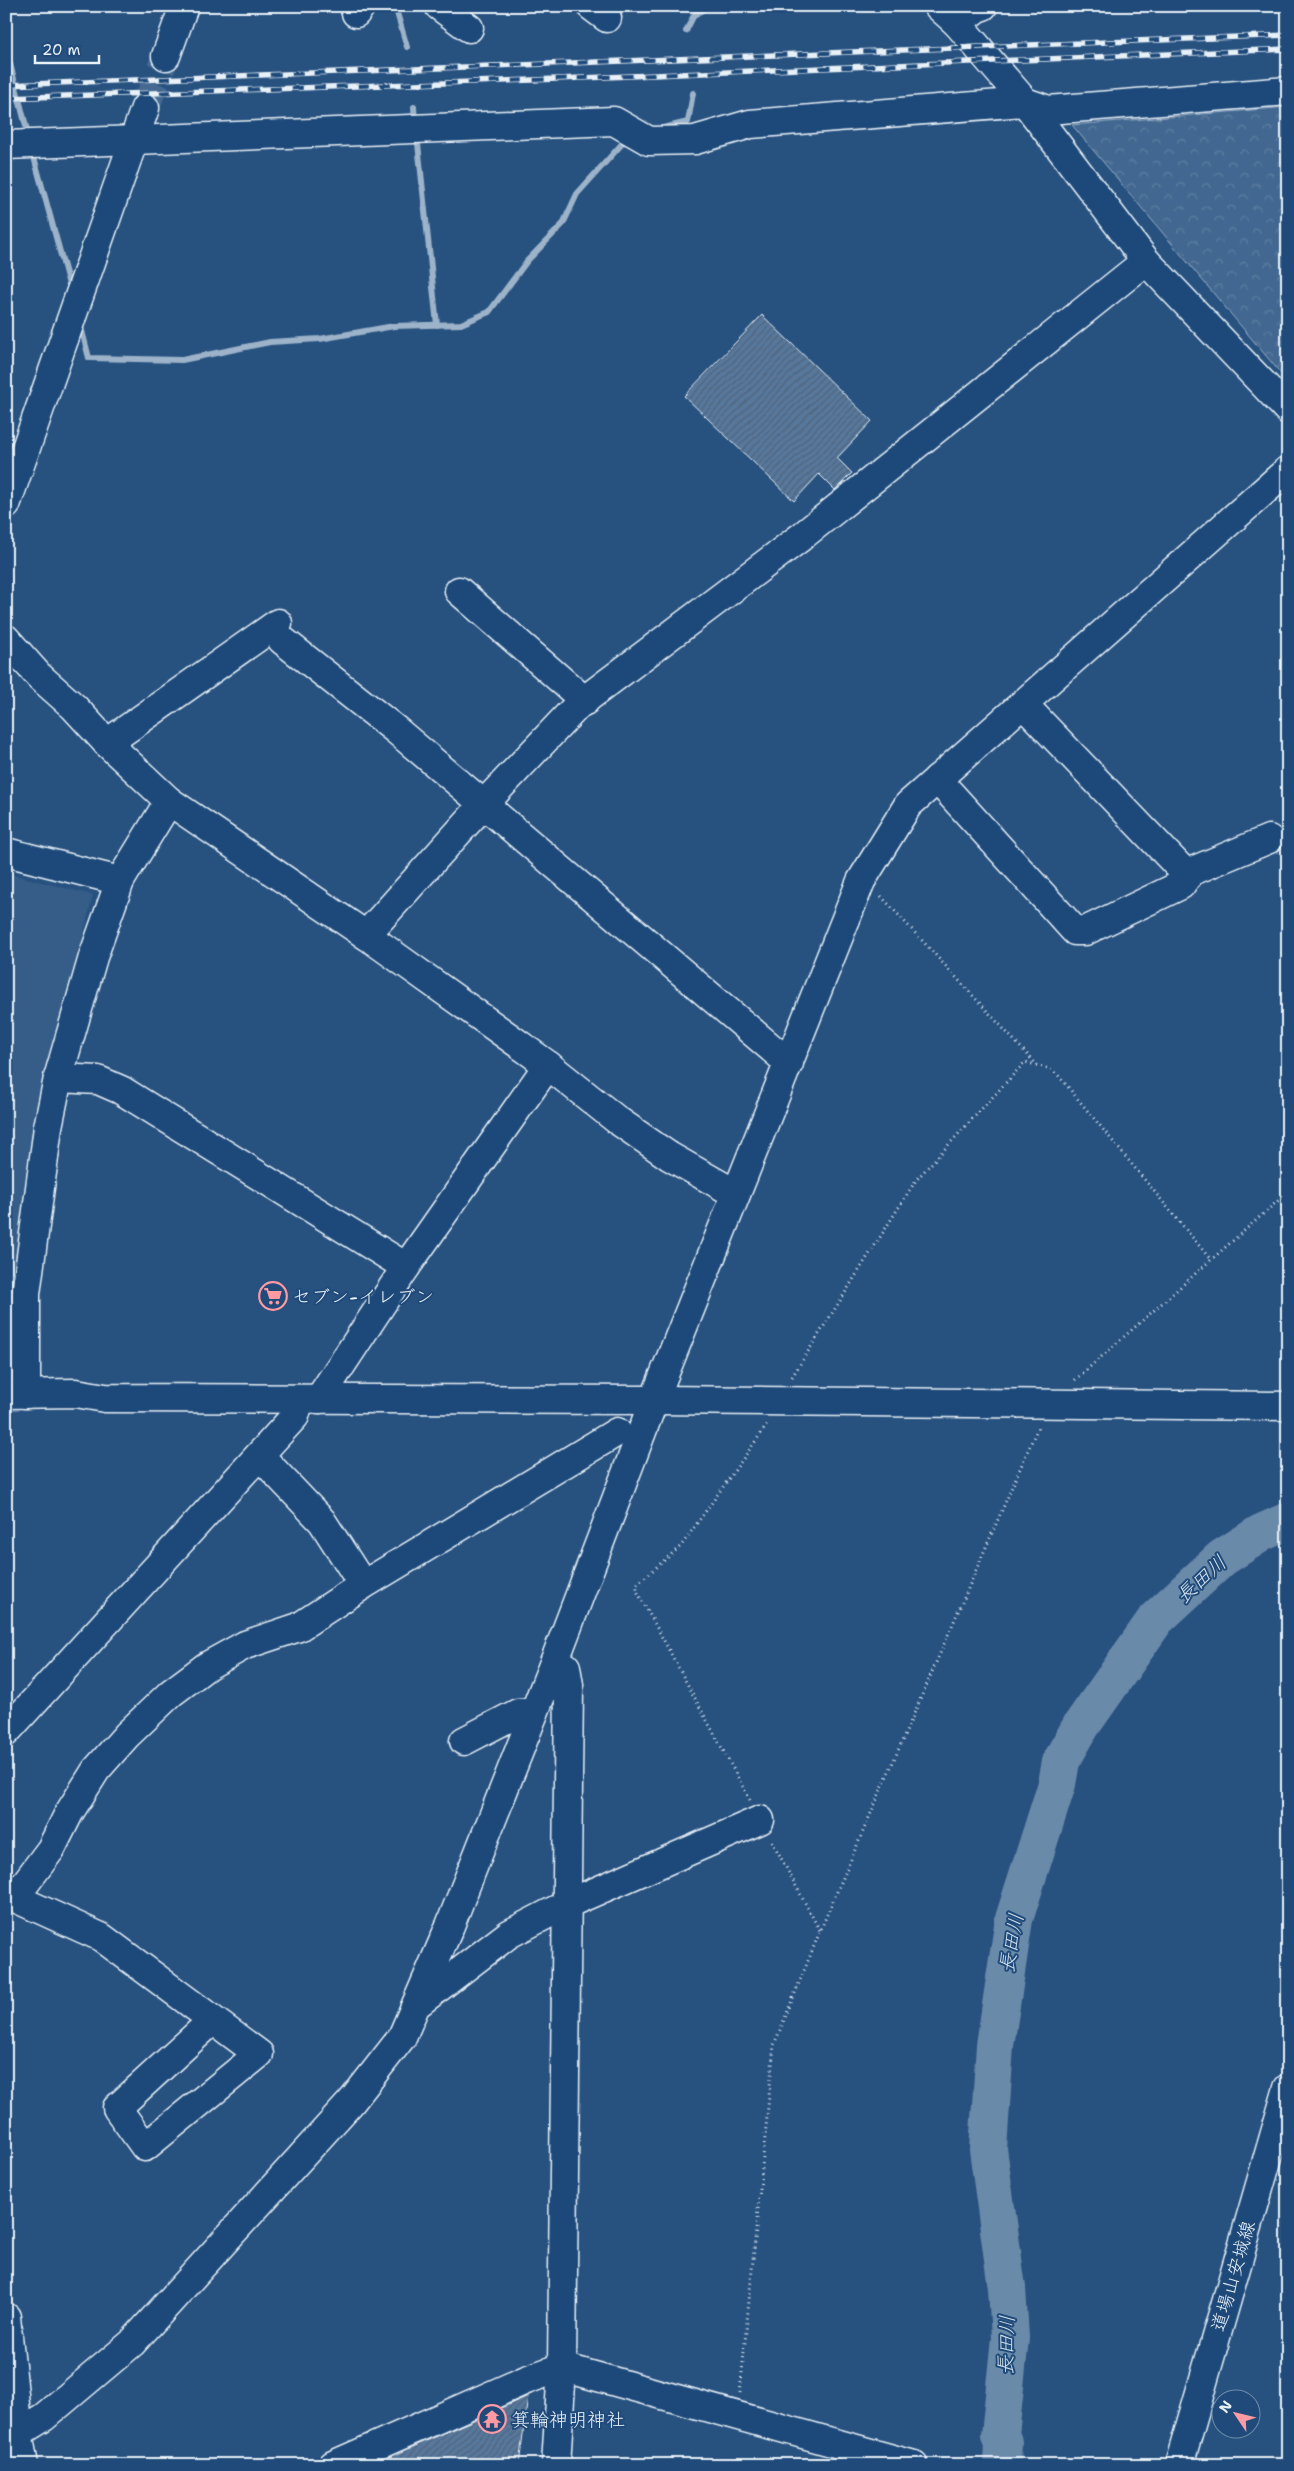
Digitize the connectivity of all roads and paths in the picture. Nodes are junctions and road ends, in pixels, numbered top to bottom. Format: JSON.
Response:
{"nodes":[{"id":1,"x":184,"y":6,"type":"edge"},
{"id":2,"x":354,"y":6,"type":"edge"},
{"id":3,"x":361,"y":6,"type":"edge"},
{"id":4,"x":439,"y":6,"type":"edge"},
{"id":5,"x":983,"y":6,"type":"edge"},
{"id":6,"x":947,"y":15,"type":"edge"},
{"id":7,"x":469,"y":28,"type":"dead end"},
{"id":8,"x":166,"y":56,"type":"tunnel mouth"},
{"id":9,"x":1288,"y":90,"type":"edge"},
{"id":10,"x":1025,"y":102,"type":"junction"},
{"id":11,"x":145,"y":108,"type":"tunnel mouth"},
{"id":12,"x":132,"y":140,"type":"junction"},
{"id":13,"x":6,"y":145,"type":"edge"},
{"id":14,"x":1146,"y":261,"type":"junction"},
{"id":15,"x":1288,"y":410,"type":"edge"},
{"id":16,"x":1288,"y":470,"type":"edge"},
{"id":17,"x":6,"y":505,"type":"edge"},
{"id":18,"x":459,"y":591,"type":"dead end"},
{"id":19,"x":6,"y":639,"type":"edge"},
{"id":20,"x":585,"y":700,"type":"junction"},
{"id":21,"x":1023,"y":704,"type":"junction"},
{"id":22,"x":107,"y":743,"type":"junction"},
{"id":23,"x":937,"y":779,"type":"junction"},
{"id":24,"x":169,"y":801,"type":"junction"},
{"id":25,"x":483,"y":805,"type":"junction"},
{"id":26,"x":1269,"y":839,"type":"dead end"},
{"id":27,"x":6,"y":852,"type":"edge"},
{"id":28,"x":1188,"y":876,"type":"junction"},
{"id":29,"x":864,"y":877,"type":"junction"},
{"id":30,"x":120,"y":881,"type":"junction"},
{"id":31,"x":366,"y":935,"type":"junction"},
{"id":32,"x":789,"y":1063,"type":"junction"},
{"id":33,"x":548,"y":1065,"type":"junction"},
{"id":34,"x":1036,"y":1065,"type":"junction"},
{"id":35,"x":58,"y":1078,"type":"junction"},
{"id":36,"x":1288,"y":1192,"type":"edge"},
{"id":37,"x":736,"y":1194,"type":"junction"},
{"id":38,"x":1211,"y":1260,"type":"junction"},
{"id":39,"x":406,"y":1267,"type":"junction"},
{"id":40,"x":13,"y":1399,"type":"edge"},
{"id":41,"x":310,"y":1399,"type":"junction"},
{"id":42,"x":654,"y":1400,"type":"junction"},
{"id":43,"x":779,"y":1401,"type":"junction"},
{"id":44,"x":1049,"y":1404,"type":"junction"},
{"id":45,"x":1288,"y":1406,"type":"edge"},
{"id":46,"x":617,"y":1432,"type":"dead end"},
{"id":47,"x":260,"y":1456,"type":"junction"},
{"id":48,"x":364,"y":1585,"type":"junction"},
{"id":49,"x":555,"y":1660,"type":"junction"},
{"id":50,"x":534,"y":1712,"type":"junction"},
{"id":51,"x":6,"y":1732,"type":"edge"},
{"id":52,"x":464,"y":1741,"type":"dead end"},
{"id":53,"x":760,"y":1820,"type":"junction"},
{"id":54,"x":11,"y":1896,"type":"edge"},
{"id":55,"x":567,"y":1904,"type":"junction"},
{"id":56,"x":820,"y":1931,"type":"junction"},
{"id":57,"x":418,"y":2004,"type":"junction"},
{"id":58,"x":213,"y":2020,"type":"junction"},
{"id":59,"x":1288,"y":2088,"type":"edge"},
{"id":60,"x":6,"y":2316,"type":"edge"},
{"id":61,"x":562,"y":2366,"type":"junction"},
{"id":62,"x":737,"y":2416,"type":"junction"},
{"id":63,"x":18,"y":2433,"type":"junction"},
{"id":64,"x":24,"y":2465,"type":"edge"},
{"id":65,"x":333,"y":2465,"type":"edge"},
{"id":66,"x":556,"y":2465,"type":"edge"},
{"id":67,"x":914,"y":2465,"type":"edge"},
{"id":68,"x":1179,"y":2465,"type":"edge"}],
"edges":[{"from":1,"to":8,"type":"street"},
{"from":2,"to":3,"type":"street"},
{"from":4,"to":7,"type":"street"},
{"from":5,"to":6,"type":"street"},
{"from":6,"to":10,"type":"street"},
{"from":9,"to":10,"type":"street"},
{"from":10,"to":12,"type":"street"},
{"from":10,"to":14,"type":"street"},
{"from":11,"to":12,"type":"street"},
{"from":12,"to":13,"type":"street"},
{"from":12,"to":17,"type":"street"},
{"from":14,"to":15,"type":"street"},
{"from":14,"to":20,"type":"street"},
{"from":16,"to":21,"type":"street"},
{"from":18,"to":20,"type":"street"},
{"from":19,"to":22,"type":"street"},
{"from":20,"to":25,"type":"street"},
{"from":21,"to":23,"type":"street"},
{"from":21,"to":28,"type":"street"},
{"from":22,"to":24,"type":"street"},
{"from":22,"to":25,"type":"street"},
{"from":23,"to":28,"type":"street"},
{"from":23,"to":29,"type":"street"},
{"from":24,"to":30,"type":"street"},
{"from":24,"to":31,"type":"street"},
{"from":25,"to":31,"type":"street"},
{"from":25,"to":32,"type":"street"},
{"from":26,"to":28,"type":"street"},
{"from":27,"to":30,"type":"street"},
{"from":29,"to":32,"type":"street"},
{"from":29,"to":34,"type":"path"},
{"from":30,"to":35,"type":"street"},
{"from":31,"to":33,"type":"street"},
{"from":32,"to":37,"type":"street"},
{"from":33,"to":37,"type":"street"},
{"from":33,"to":39,"type":"street"},
{"from":34,"to":38,"type":"path"},
{"from":34,"to":43,"type":"path"},
{"from":35,"to":39,"type":"street"},
{"from":35,"to":40,"type":"street"},
{"from":36,"to":38,"type":"path"},
{"from":37,"to":42,"type":"street"},
{"from":38,"to":44,"type":"path"},
{"from":39,"to":41,"type":"street"},
{"from":40,"to":41,"type":"street"},
{"from":41,"to":42,"type":"street"},
{"from":41,"to":47,"type":"street"},
{"from":42,"to":43,"type":"street"},
{"from":42,"to":49,"type":"street"},
{"from":43,"to":44,"type":"street"},
{"from":43,"to":53,"type":"path"},
{"from":44,"to":45,"type":"street"},
{"from":44,"to":56,"type":"path"},
{"from":46,"to":48,"type":"street"},
{"from":47,"to":48,"type":"street"},
{"from":47,"to":51,"type":"street"},
{"from":48,"to":54,"type":"street"},
{"from":49,"to":50,"type":"street"},
{"from":49,"to":55,"type":"street"},
{"from":50,"to":52,"type":"street"},
{"from":50,"to":57,"type":"street"},
{"from":53,"to":55,"type":"street"},
{"from":53,"to":56,"type":"path"},
{"from":54,"to":58,"type":"street"},
{"from":55,"to":57,"type":"street"},
{"from":55,"to":61,"type":"street"},
{"from":56,"to":62,"type":"path"},
{"from":57,"to":63,"type":"street"},
{"from":58,"to":58,"type":"street"},
{"from":59,"to":68,"type":"street","name":"道場山安城線"},
{"from":60,"to":63,"type":"street"},
{"from":61,"to":62,"type":"street"},
{"from":61,"to":65,"type":"street"},
{"from":61,"to":66,"type":"street"},
{"from":62,"to":67,"type":"street"},
{"from":63,"to":64,"type":"street"}]}
